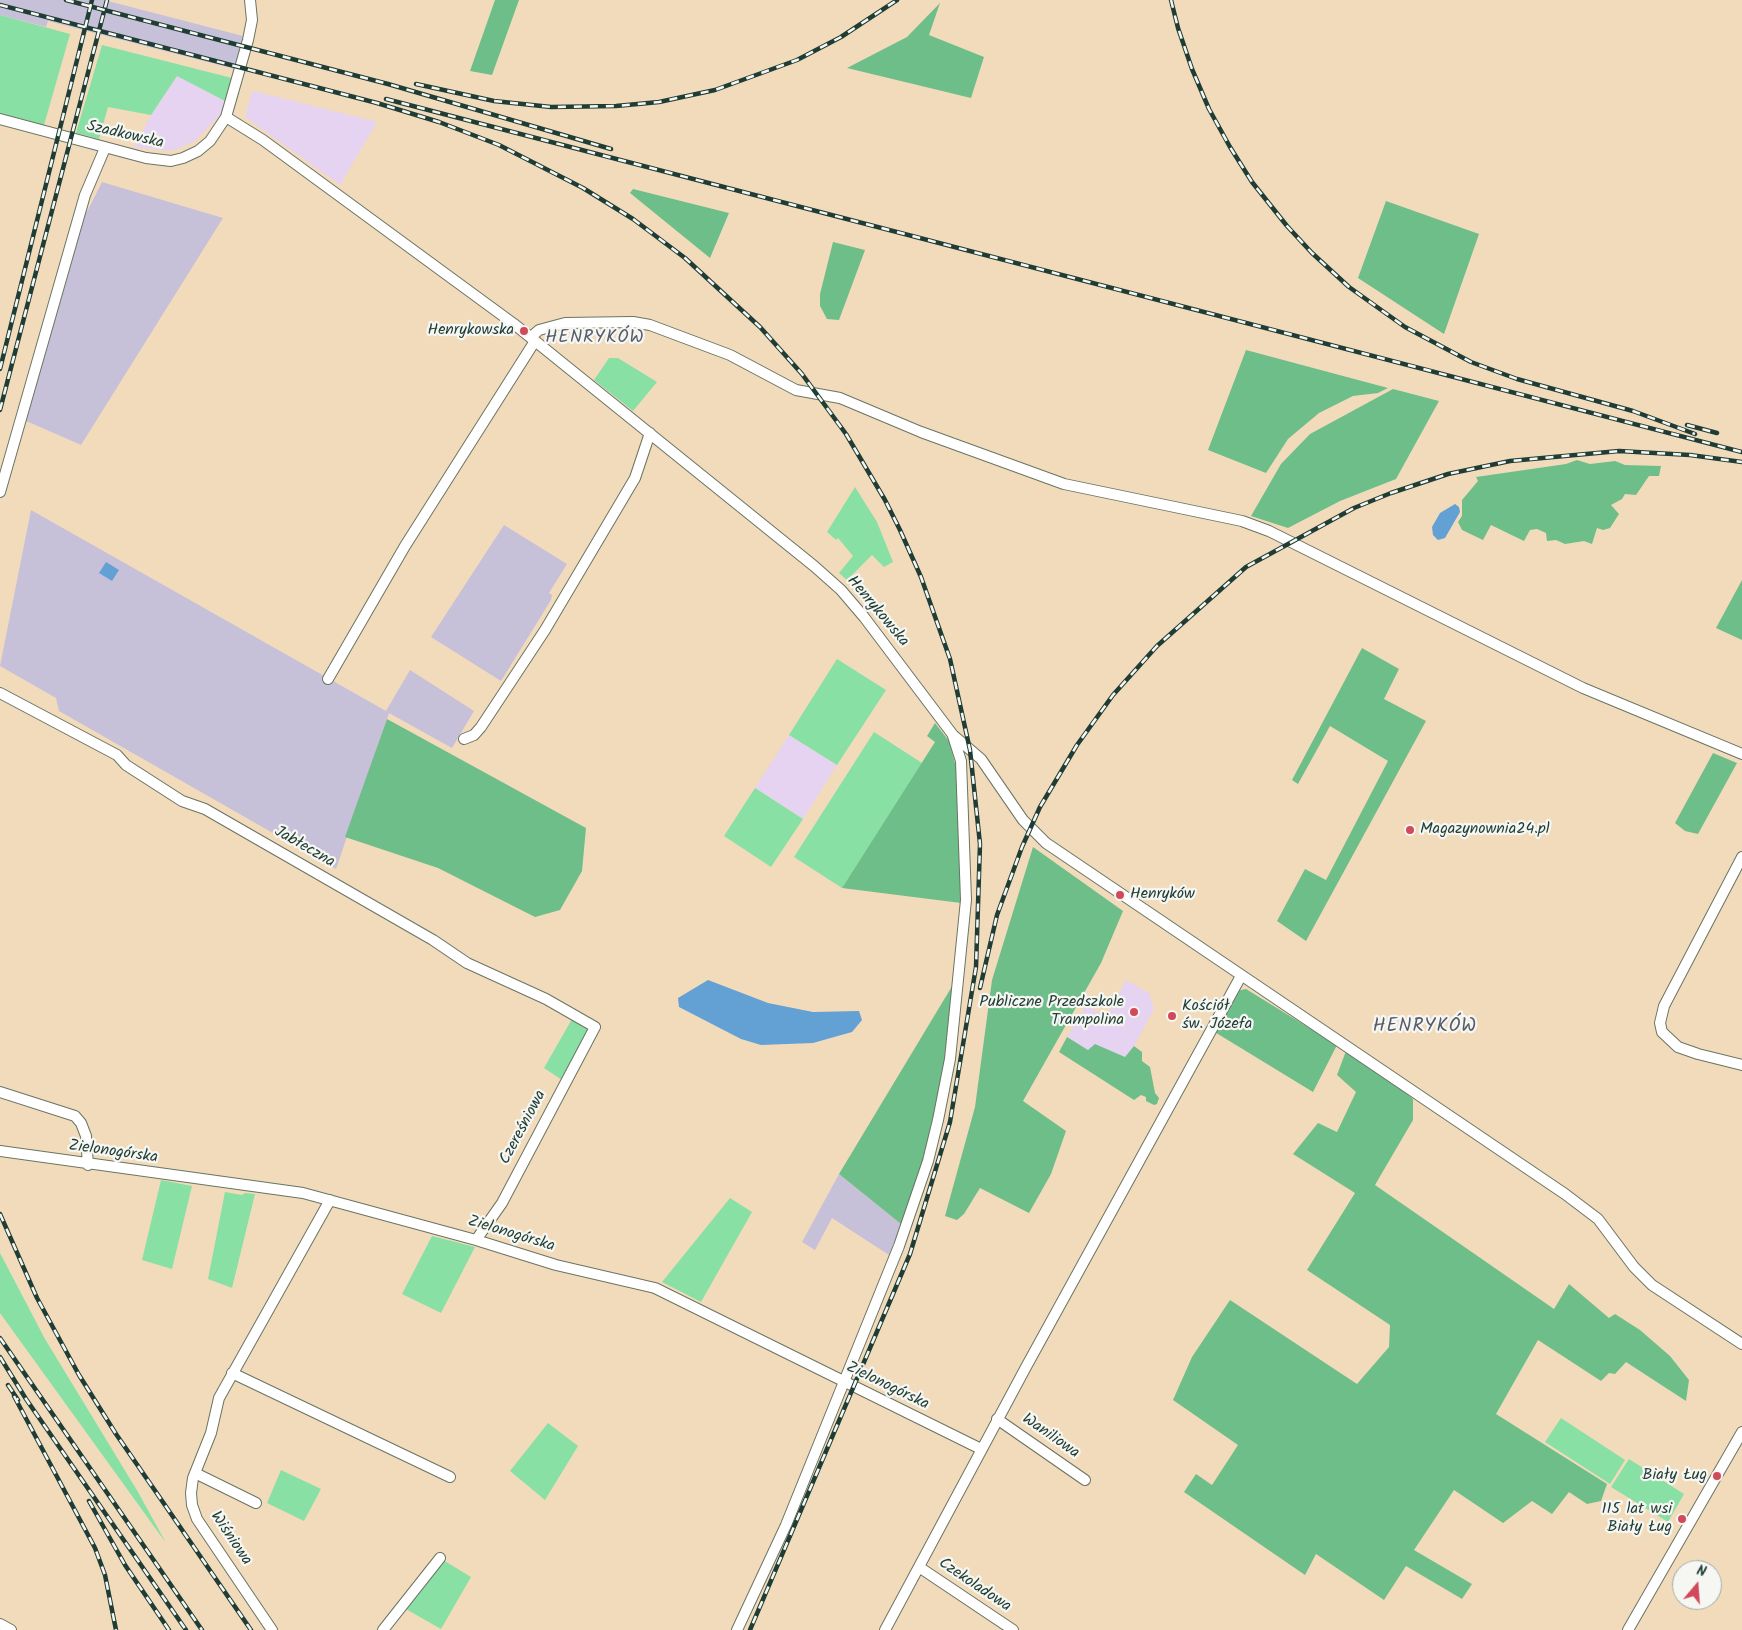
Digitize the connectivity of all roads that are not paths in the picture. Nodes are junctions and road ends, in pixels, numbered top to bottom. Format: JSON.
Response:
{"nodes":[{"id":1,"x":250,"y":0,"type":"edge"},
{"id":2,"x":226,"y":117,"type":"junction"},
{"id":3,"x":0,"y":120,"type":"edge"},
{"id":4,"x":105,"y":148,"type":"junction"},
{"id":5,"x":533,"y":339,"type":"junction"},
{"id":6,"x":650,"y":433,"type":"junction"},
{"id":7,"x":0,"y":492,"type":"edge"},
{"id":8,"x":328,"y":679,"type":"dead end"},
{"id":9,"x":0,"y":693,"type":"edge"},
{"id":10,"x":953,"y":735,"type":"junction"},
{"id":11,"x":464,"y":739,"type":"dead end"},
{"id":12,"x":1742,"y":754,"type":"edge"},
{"id":13,"x":1742,"y":858,"type":"edge"},
{"id":14,"x":1241,"y":976,"type":"junction"},
{"id":15,"x":594,"y":1027,"type":"joint"},
{"id":16,"x":1742,"y":1065,"type":"edge"},
{"id":17,"x":0,"y":1092,"type":"edge"},
{"id":18,"x":0,"y":1151,"type":"edge"},
{"id":19,"x":88,"y":1165,"type":"junction"},
{"id":20,"x":330,"y":1200,"type":"junction"},
{"id":21,"x":476,"y":1240,"type":"junction"},
{"id":22,"x":1742,"y":1344,"type":"edge"},
{"id":23,"x":232,"y":1373,"type":"junction"},
{"id":24,"x":844,"y":1382,"type":"junction"},
{"id":25,"x":998,"y":1419,"type":"junction"},
{"id":26,"x":1742,"y":1432,"type":"edge"},
{"id":27,"x":981,"y":1449,"type":"junction"},
{"id":28,"x":195,"y":1473,"type":"junction"},
{"id":29,"x":450,"y":1477,"type":"dead end"},
{"id":30,"x":1085,"y":1480,"type":"dead end"},
{"id":31,"x":256,"y":1503,"type":"dead end"},
{"id":32,"x":440,"y":1558,"type":"dead end"},
{"id":33,"x":919,"y":1567,"type":"junction"},
{"id":34,"x":0,"y":1624,"type":"edge"},
{"id":35,"x":11,"y":1630,"type":"edge"},
{"id":36,"x":272,"y":1630,"type":"edge"},
{"id":37,"x":383,"y":1630,"type":"edge"},
{"id":38,"x":737,"y":1630,"type":"edge"},
{"id":39,"x":885,"y":1630,"type":"edge"},
{"id":40,"x":1012,"y":1630,"type":"edge"},
{"id":41,"x":1628,"y":1630,"type":"edge"}],
"edges":[{"from":1,"to":2,"type":"street","name":"Szadkowska"},
{"from":2,"to":4,"type":"street","name":"Szadkowska"},
{"from":2,"to":5,"type":"street","name":"Henrykowska"},
{"from":3,"to":4,"type":"street","name":"Szadkowska"},
{"from":4,"to":7,"type":"street"},
{"from":5,"to":6,"type":"street","name":"Henrykowska"},
{"from":5,"to":8,"type":"street"},
{"from":5,"to":12,"type":"street"},
{"from":6,"to":10,"type":"street","name":"Henrykowska"},
{"from":6,"to":11,"type":"street"},
{"from":9,"to":15,"type":"street","name":"Jabłeczna"},
{"from":10,"to":14,"type":"street","name":"Henrykowska"},
{"from":10,"to":24,"type":"street"},
{"from":13,"to":16,"type":"street"},
{"from":14,"to":22,"type":"street","name":"Henrykowska"},
{"from":14,"to":25,"type":"street"},
{"from":15,"to":21,"type":"street","name":"Czereśniowa"},
{"from":17,"to":19,"type":"street"},
{"from":18,"to":19,"type":"street","name":"Zielonogórska"},
{"from":19,"to":20,"type":"street","name":"Zielonogórska"},
{"from":20,"to":21,"type":"street","name":"Zielonogórska"},
{"from":20,"to":23,"type":"street","name":"Wiśniowa"},
{"from":21,"to":24,"type":"street","name":"Zielonogórska"},
{"from":23,"to":28,"type":"street","name":"Wiśniowa"},
{"from":23,"to":29,"type":"street"},
{"from":24,"to":27,"type":"street","name":"Zielonogórska"},
{"from":24,"to":38,"type":"street"},
{"from":25,"to":27,"type":"street"},
{"from":25,"to":30,"type":"street","name":"Waniliowa"},
{"from":26,"to":41,"type":"street"},
{"from":27,"to":33,"type":"street"},
{"from":28,"to":31,"type":"street"},
{"from":28,"to":36,"type":"street","name":"Wiśniowa"},
{"from":32,"to":37,"type":"street"},
{"from":33,"to":39,"type":"street"},
{"from":33,"to":40,"type":"street","name":"Czekoladowa"},
{"from":34,"to":35,"type":"street"}]}
